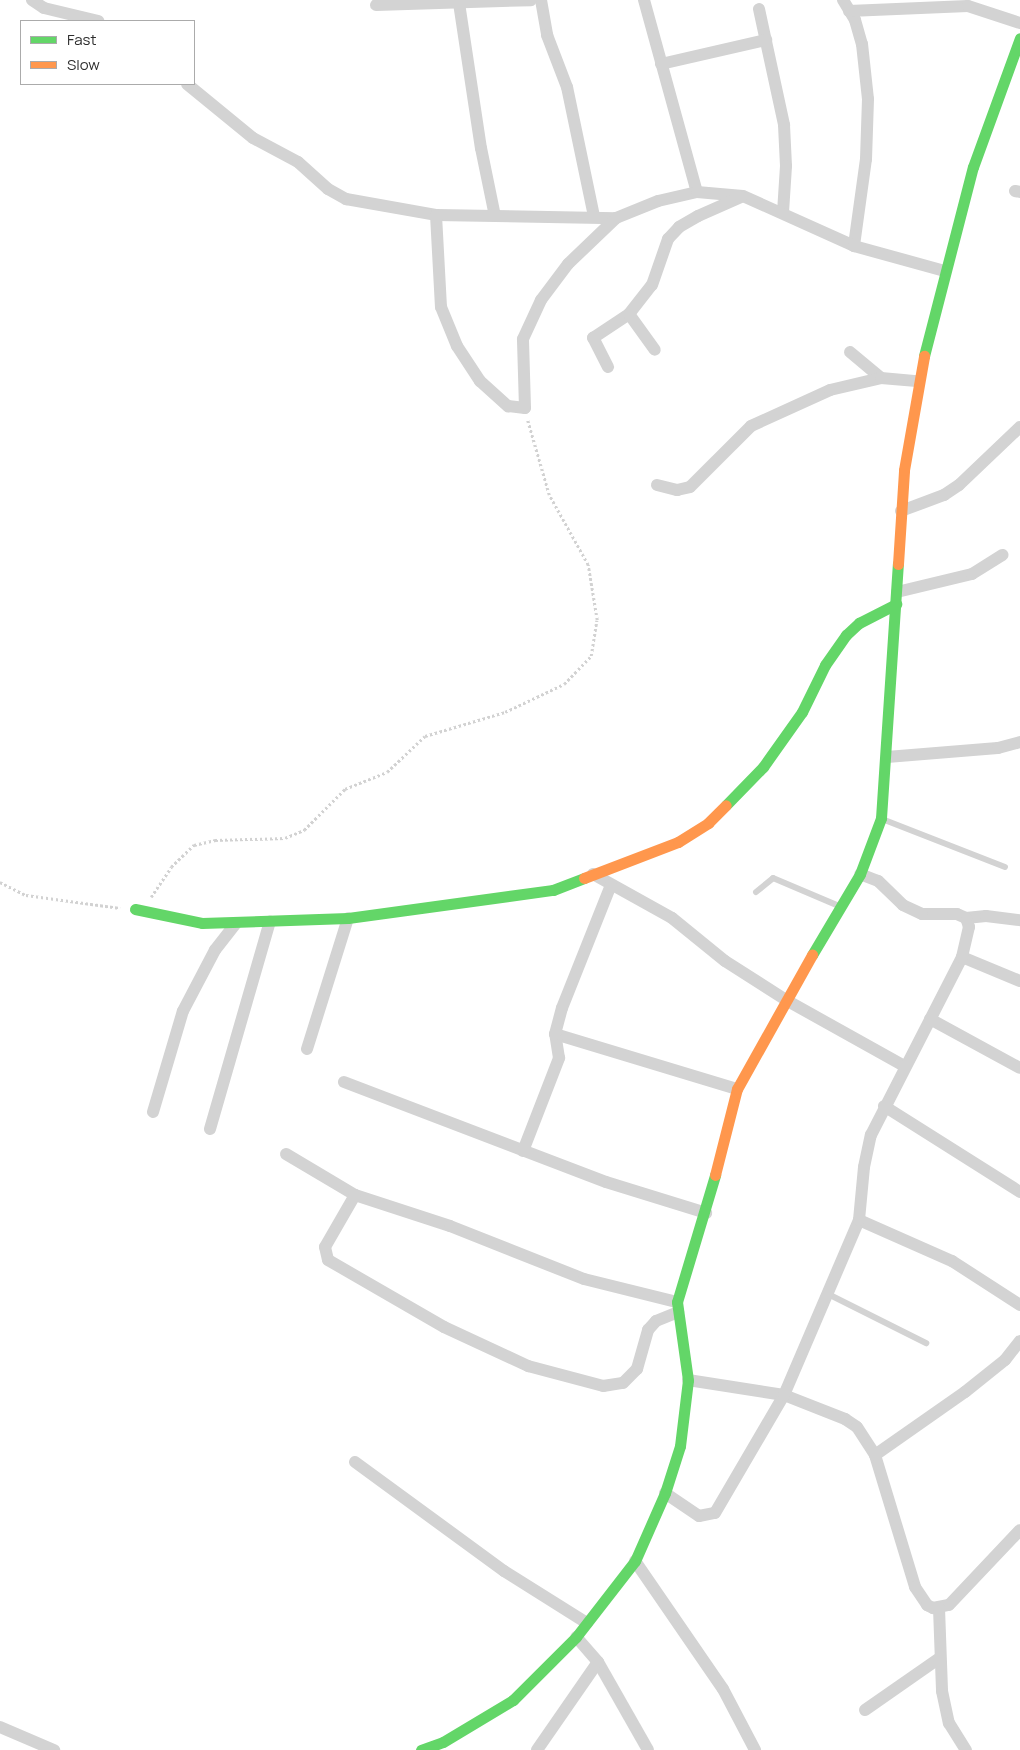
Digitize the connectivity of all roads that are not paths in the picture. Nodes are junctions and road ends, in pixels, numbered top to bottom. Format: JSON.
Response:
{"nodes":[{"id":1,"x":32,"y":0,"type":"edge"},
{"id":2,"x":531,"y":0,"type":"edge"},
{"id":3,"x":540,"y":0,"type":"edge"},
{"id":4,"x":644,"y":0,"type":"edge"},
{"id":5,"x":499,"y":1,"type":"edge"},
{"id":6,"x":459,"y":3,"type":"junction"},
{"id":7,"x":376,"y":5,"type":"dead end"},
{"id":8,"x":846,"y":5,"type":"edge"},
{"id":9,"x":760,"y":9,"type":"dead end"},
{"id":10,"x":94,"y":20,"type":"edge"},
{"id":11,"x":1020,"y":23,"type":"edge"},
{"id":12,"x":1020,"y":38,"type":"edge"},
{"id":13,"x":766,"y":40,"type":"junction"},
{"id":14,"x":661,"y":64,"type":"junction"},
{"id":15,"x":187,"y":85,"type":"edge"},
{"id":16,"x":697,"y":192,"type":"junction"},
{"id":17,"x":743,"y":196,"type":"junction"},
{"id":18,"x":783,"y":212,"type":"junction"},
{"id":19,"x":436,"y":215,"type":"junction"},
{"id":20,"x":495,"y":216,"type":"junction"},
{"id":21,"x":594,"y":216,"type":"junction"},
{"id":22,"x":616,"y":218,"type":"junction"},
{"id":23,"x":854,"y":246,"type":"junction"},
{"id":24,"x":945,"y":271,"type":"junction"},
{"id":25,"x":629,"y":314,"type":"junction"},
{"id":26,"x":655,"y":350,"type":"dead end"},
{"id":27,"x":850,"y":352,"type":"dead end"},
{"id":28,"x":608,"y":368,"type":"dead end"},
{"id":29,"x":881,"y":378,"type":"junction"},
{"id":30,"x":917,"y":380,"type":"junction"},
{"id":31,"x":1020,"y":427,"type":"edge"},
{"id":32,"x":657,"y":485,"type":"dead end"},
{"id":33,"x":902,"y":511,"type":"junction"},
{"id":34,"x":1002,"y":555,"type":"dead end"},
{"id":35,"x":896,"y":598,"type":"junction"},
{"id":36,"x":1020,"y":742,"type":"edge"},
{"id":37,"x":887,"y":757,"type":"junction"},
{"id":38,"x":881,"y":818,"type":"junction"},
{"id":39,"x":1005,"y":867,"type":"dead end"},
{"id":40,"x":593,"y":874,"type":"junction"},
{"id":41,"x":860,"y":874,"type":"junction"},
{"id":42,"x":611,"y":885,"type":"junction"},
{"id":43,"x":756,"y":892,"type":"dead end"},
{"id":44,"x":839,"y":906,"type":"junction"},
{"id":45,"x":135,"y":909,"type":"road end"},
{"id":46,"x":348,"y":918,"type":"junction"},
{"id":47,"x":966,"y":918,"type":"junction"},
{"id":48,"x":1020,"y":920,"type":"edge"},
{"id":49,"x":270,"y":921,"type":"junction"},
{"id":50,"x":236,"y":923,"type":"junction"},
{"id":51,"x":962,"y":957,"type":"junction"},
{"id":52,"x":1020,"y":981,"type":"edge"},
{"id":53,"x":786,"y":1000,"type":"junction"},
{"id":54,"x":930,"y":1019,"type":"junction"},
{"id":55,"x":555,"y":1034,"type":"junction"},
{"id":56,"x":307,"y":1049,"type":"dead end"},
{"id":57,"x":904,"y":1066,"type":"junction"},
{"id":58,"x":1020,"y":1068,"type":"edge"},
{"id":59,"x":344,"y":1082,"type":"dead end"},
{"id":60,"x":737,"y":1089,"type":"junction"},
{"id":61,"x":884,"y":1106,"type":"junction"},
{"id":62,"x":153,"y":1112,"type":"dead end"},
{"id":63,"x":210,"y":1129,"type":"dead end"},
{"id":64,"x":524,"y":1151,"type":"junction"},
{"id":65,"x":286,"y":1154,"type":"dead end"},
{"id":66,"x":1020,"y":1192,"type":"edge"},
{"id":67,"x":355,"y":1195,"type":"junction"},
{"id":68,"x":706,"y":1213,"type":"junction"},
{"id":69,"x":859,"y":1220,"type":"junction"},
{"id":70,"x":828,"y":1294,"type":"junction"},
{"id":71,"x":1020,"y":1305,"type":"edge"},
{"id":72,"x":678,"y":1307,"type":"junction"},
{"id":73,"x":1020,"y":1341,"type":"edge"},
{"id":74,"x":926,"y":1343,"type":"dead end"},
{"id":75,"x":688,"y":1380,"type":"junction"},
{"id":76,"x":784,"y":1395,"type":"junction"},
{"id":77,"x":875,"y":1455,"type":"junction"},
{"id":78,"x":355,"y":1462,"type":"dead end"},
{"id":79,"x":665,"y":1493,"type":"junction"},
{"id":80,"x":1020,"y":1530,"type":"edge"},
{"id":81,"x":635,"y":1561,"type":"junction"},
{"id":82,"x":939,"y":1608,"type":"junction"},
{"id":83,"x":587,"y":1623,"type":"junction"},
{"id":84,"x":576,"y":1637,"type":"junction"},
{"id":85,"x":938,"y":1659,"type":"junction"},
{"id":86,"x":598,"y":1662,"type":"junction"},
{"id":87,"x":865,"y":1710,"type":"dead end"},
{"id":88,"x":0,"y":1727,"type":"edge"},
{"id":89,"x":54,"y":1750,"type":"edge"},
{"id":90,"x":421,"y":1750,"type":"edge"},
{"id":91,"x":537,"y":1750,"type":"edge"},
{"id":92,"x":648,"y":1750,"type":"edge"},
{"id":93,"x":755,"y":1750,"type":"edge"},
{"id":94,"x":966,"y":1750,"type":"edge"}],
"edges":[{"from":1,"to":10,"type":"street"},
{"from":2,"to":5,"type":"street"},
{"from":3,"to":21,"type":"street"},
{"from":4,"to":14,"type":"street"},
{"from":5,"to":6,"type":"street"},
{"from":6,"to":7,"type":"street"},
{"from":6,"to":20,"type":"street"},
{"from":8,"to":11,"type":"street"},
{"from":8,"to":23,"type":"street"},
{"from":9,"to":13,"type":"street"},
{"from":12,"to":24,"type":"street"},
{"from":13,"to":14,"type":"street"},
{"from":13,"to":18,"type":"street"},
{"from":14,"to":16,"type":"street"},
{"from":15,"to":19,"type":"street"},
{"from":16,"to":17,"type":"street"},
{"from":16,"to":22,"type":"street"},
{"from":17,"to":18,"type":"street"},
{"from":17,"to":25,"type":"street"},
{"from":18,"to":23,"type":"street"},
{"from":19,"to":20,"type":"street"},
{"from":19,"to":22,"type":"street"},
{"from":20,"to":21,"type":"street"},
{"from":21,"to":22,"type":"street"},
{"from":23,"to":24,"type":"street"},
{"from":24,"to":30,"type":"street"},
{"from":25,"to":26,"type":"street"},
{"from":25,"to":28,"type":"street"},
{"from":27,"to":29,"type":"street"},
{"from":29,"to":30,"type":"street"},
{"from":29,"to":32,"type":"street"},
{"from":30,"to":33,"type":"street"},
{"from":31,"to":33,"type":"street"},
{"from":33,"to":35,"type":"street"},
{"from":34,"to":35,"type":"street"},
{"from":35,"to":37,"type":"street"},
{"from":35,"to":40,"type":"street"},
{"from":36,"to":37,"type":"street"},
{"from":37,"to":38,"type":"street"},
{"from":38,"to":39,"type":"lane"},
{"from":38,"to":41,"type":"street"},
{"from":40,"to":42,"type":"street"},
{"from":40,"to":46,"type":"street"},
{"from":41,"to":44,"type":"street"},
{"from":41,"to":47,"type":"street"},
{"from":42,"to":53,"type":"street"},
{"from":42,"to":55,"type":"street"},
{"from":43,"to":44,"type":"lane"},
{"from":44,"to":53,"type":"street"},
{"from":45,"to":50,"type":"street"},
{"from":46,"to":49,"type":"street"},
{"from":46,"to":56,"type":"street"},
{"from":47,"to":48,"type":"street"},
{"from":47,"to":51,"type":"street"},
{"from":49,"to":50,"type":"street"},
{"from":49,"to":63,"type":"street"},
{"from":50,"to":62,"type":"street"},
{"from":51,"to":52,"type":"street"},
{"from":51,"to":54,"type":"street"},
{"from":53,"to":57,"type":"street"},
{"from":53,"to":60,"type":"street"},
{"from":54,"to":57,"type":"street"},
{"from":54,"to":58,"type":"street"},
{"from":55,"to":60,"type":"street"},
{"from":55,"to":64,"type":"street"},
{"from":57,"to":61,"type":"street"},
{"from":59,"to":64,"type":"street"},
{"from":60,"to":68,"type":"street"},
{"from":61,"to":66,"type":"street"},
{"from":61,"to":69,"type":"street"},
{"from":64,"to":68,"type":"street"},
{"from":65,"to":67,"type":"street"},
{"from":67,"to":72,"type":"street"},
{"from":67,"to":72,"type":"street"},
{"from":68,"to":72,"type":"street"},
{"from":69,"to":70,"type":"street"},
{"from":69,"to":71,"type":"street"},
{"from":70,"to":74,"type":"lane"},
{"from":70,"to":76,"type":"street"},
{"from":72,"to":75,"type":"street"},
{"from":73,"to":77,"type":"street"},
{"from":75,"to":76,"type":"street"},
{"from":75,"to":79,"type":"street"},
{"from":76,"to":77,"type":"street"},
{"from":76,"to":79,"type":"street"},
{"from":77,"to":82,"type":"street"},
{"from":78,"to":83,"type":"street"},
{"from":79,"to":81,"type":"street"},
{"from":80,"to":82,"type":"street"},
{"from":81,"to":83,"type":"street"},
{"from":81,"to":93,"type":"street"},
{"from":82,"to":85,"type":"street"},
{"from":83,"to":84,"type":"street"},
{"from":84,"to":86,"type":"street"},
{"from":84,"to":90,"type":"street"},
{"from":85,"to":87,"type":"street"},
{"from":85,"to":94,"type":"street"},
{"from":86,"to":91,"type":"street"},
{"from":86,"to":92,"type":"street"},
{"from":88,"to":89,"type":"street"}]}
